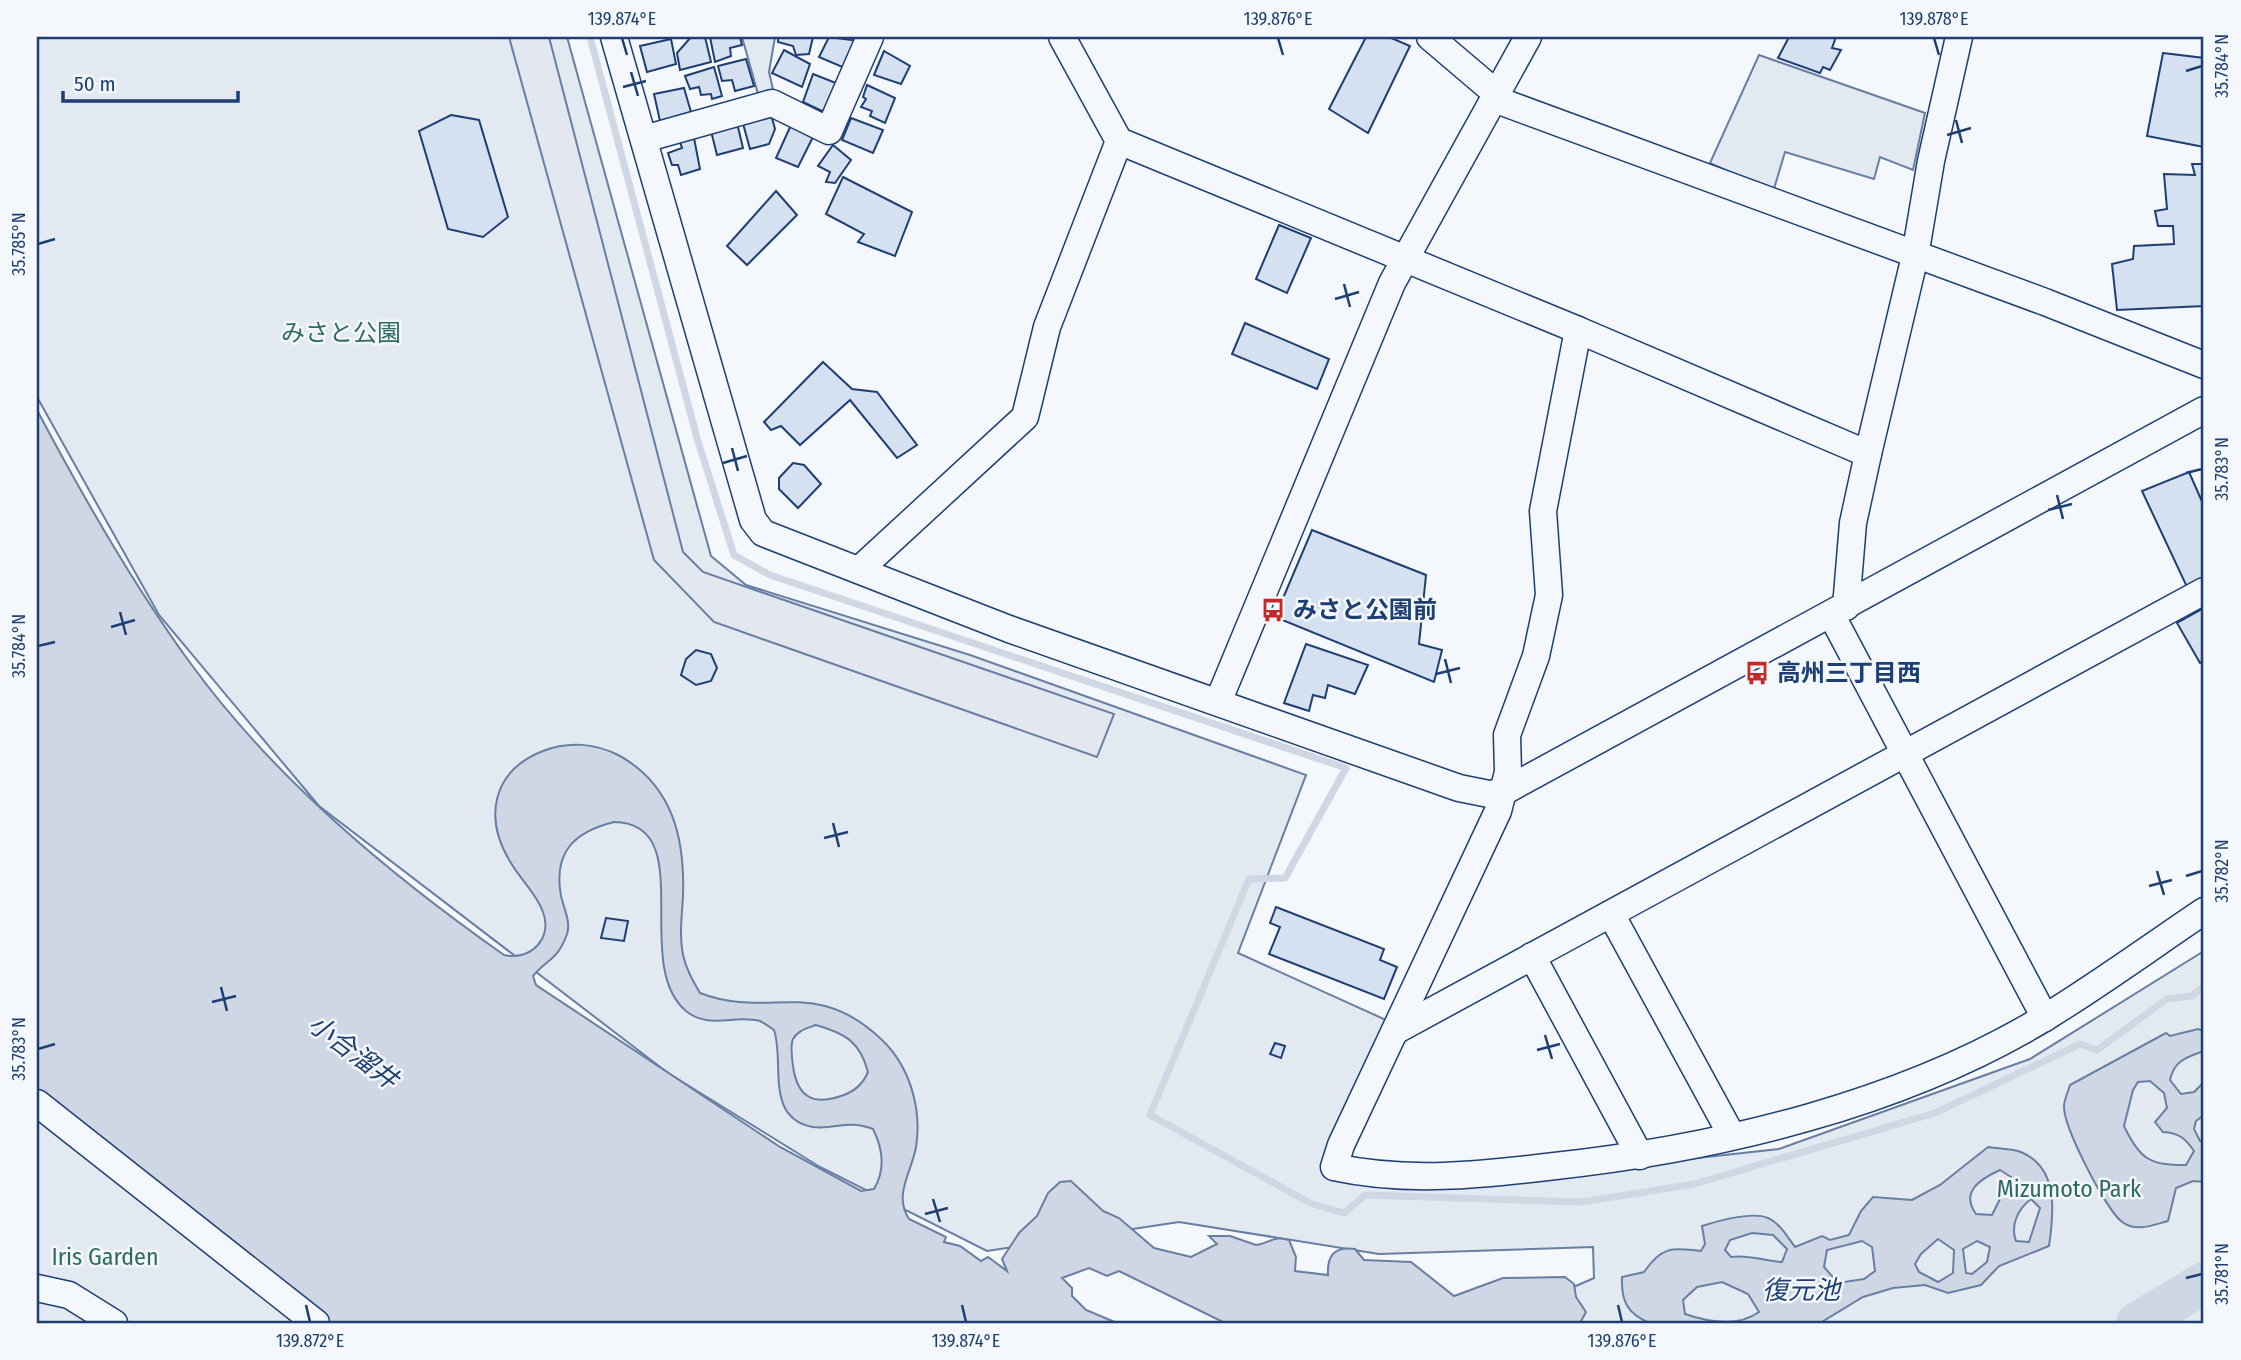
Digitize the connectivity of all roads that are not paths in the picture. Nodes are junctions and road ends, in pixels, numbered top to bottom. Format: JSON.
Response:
{"nodes":[{"id":1,"x":870,"y":37,"type":"edge"},
{"id":2,"x":1062,"y":37,"type":"edge"},
{"id":3,"x":1430,"y":37,"type":"edge"},
{"id":4,"x":1528,"y":37,"type":"edge"},
{"id":5,"x":1959,"y":37,"type":"edge"},
{"id":6,"x":620,"y":38,"type":"edge"},
{"id":7,"x":1495,"y":96,"type":"junction"},
{"id":8,"x":644,"y":139,"type":"junction"},
{"id":9,"x":1119,"y":141,"type":"junction"},
{"id":10,"x":1914,"y":256,"type":"junction"},
{"id":11,"x":1404,"y":260,"type":"junction"},
{"id":12,"x":1578,"y":330,"type":"junction"},
{"id":13,"x":2204,"y":365,"type":"edge"},
{"id":14,"x":2204,"y":410,"type":"edge"},
{"id":15,"x":1868,"y":454,"type":"junction"},
{"id":16,"x":860,"y":569,"type":"junction"},
{"id":17,"x":2204,"y":591,"type":"edge"},
{"id":18,"x":1838,"y":611,"type":"junction"},
{"id":19,"x":1218,"y":702,"type":"junction"},
{"id":20,"x":1904,"y":755,"type":"junction"},
{"id":21,"x":1503,"y":792,"type":"junction"},
{"id":22,"x":2204,"y":911,"type":"edge"},
{"id":23,"x":1611,"y":914,"type":"junction"},
{"id":24,"x":1532,"y":956,"type":"junction"},
{"id":25,"x":2045,"y":1018,"type":"junction"},
{"id":26,"x":1395,"y":1031,"type":"junction"},
{"id":27,"x":37,"y":1103,"type":"edge"},
{"id":28,"x":1732,"y":1136,"type":"junction"},
{"id":29,"x":1640,"y":1156,"type":"junction"},
{"id":30,"x":37,"y":1288,"type":"edge"},
{"id":31,"x":114,"y":1323,"type":"edge"},
{"id":32,"x":316,"y":1323,"type":"edge"}],
"edges":[{"from":1,"to":8,"type":"street"},
{"from":2,"to":9,"type":"street"},
{"from":3,"to":7,"type":"street"},
{"from":4,"to":7,"type":"street"},
{"from":5,"to":10,"type":"street"},
{"from":6,"to":8,"type":"street"},
{"from":7,"to":10,"type":"street"},
{"from":7,"to":11,"type":"street"},
{"from":8,"to":16,"type":"street"},
{"from":9,"to":11,"type":"street"},
{"from":9,"to":16,"type":"street"},
{"from":10,"to":13,"type":"street"},
{"from":10,"to":15,"type":"street"},
{"from":11,"to":12,"type":"street"},
{"from":11,"to":19,"type":"street"},
{"from":12,"to":15,"type":"street"},
{"from":12,"to":21,"type":"street"},
{"from":14,"to":18,"type":"street"},
{"from":15,"to":18,"type":"street"},
{"from":16,"to":19,"type":"street"},
{"from":17,"to":20,"type":"street"},
{"from":18,"to":20,"type":"street"},
{"from":18,"to":21,"type":"street"},
{"from":19,"to":21,"type":"street"},
{"from":20,"to":23,"type":"street"},
{"from":20,"to":25,"type":"street"},
{"from":21,"to":26,"type":"street"},
{"from":22,"to":25,"type":"street"},
{"from":23,"to":24,"type":"street"},
{"from":23,"to":28,"type":"street"},
{"from":24,"to":26,"type":"street"},
{"from":24,"to":29,"type":"street"},
{"from":25,"to":28,"type":"street"},
{"from":26,"to":29,"type":"street"},
{"from":27,"to":32,"type":"street"},
{"from":28,"to":29,"type":"street"},
{"from":30,"to":31,"type":"street"}]}
